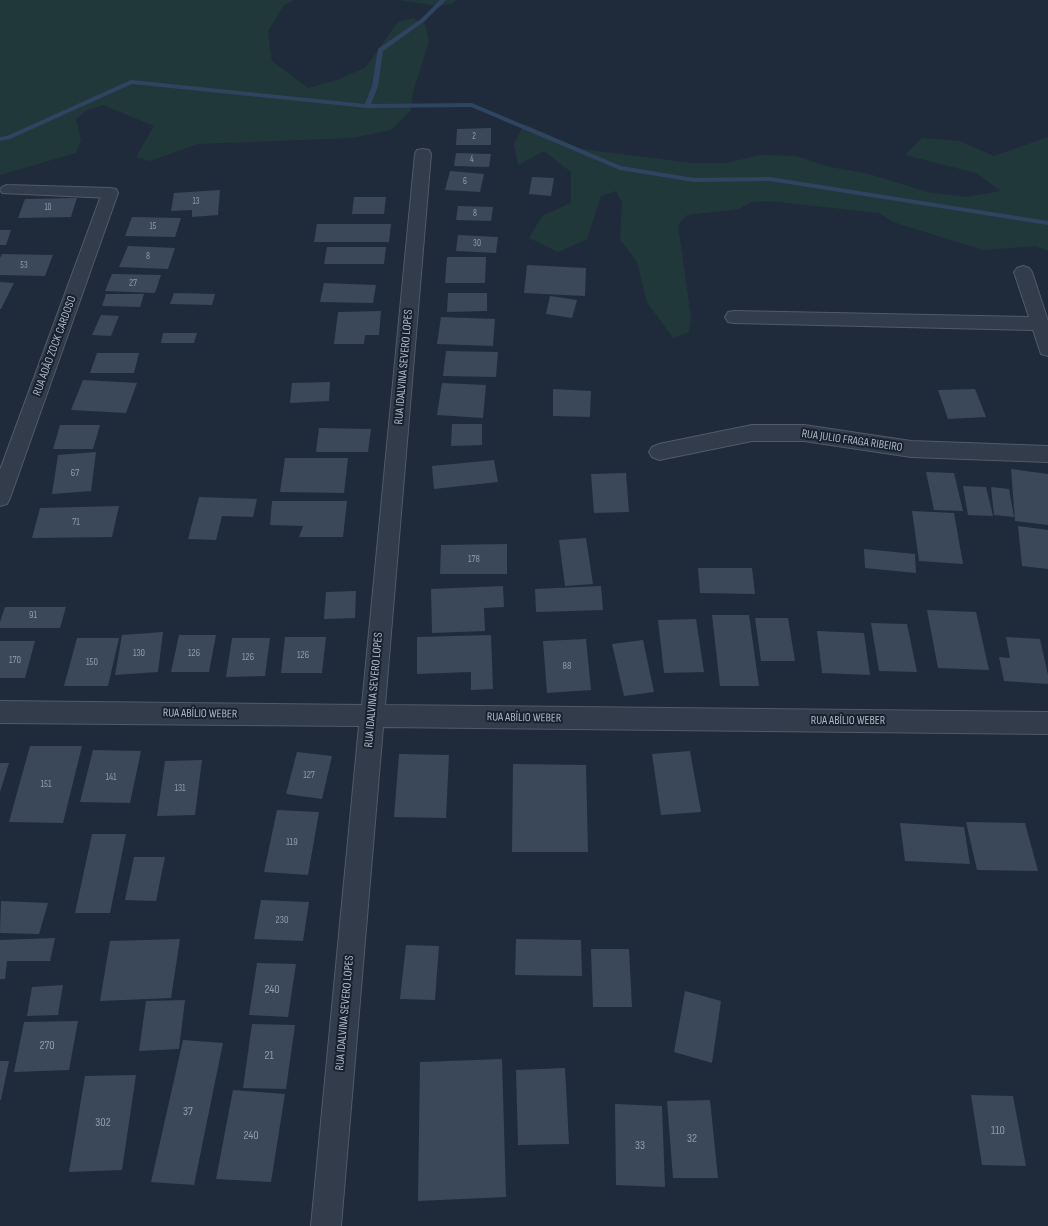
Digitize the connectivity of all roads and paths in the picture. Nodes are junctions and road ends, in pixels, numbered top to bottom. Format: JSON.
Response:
{"nodes":[{"id":1,"x":423,"y":154,"type":"dead end"},
{"id":2,"x":7,"y":190,"type":"dead end"},
{"id":3,"x":110,"y":193,"type":"joint"},
{"id":4,"x":1023,"y":272,"type":"dead end"},
{"id":5,"x":734,"y":317,"type":"dead end"},
{"id":6,"x":1040,"y":324,"type":"junction"},
{"id":7,"x":1048,"y":349,"type":"edge"},
{"id":8,"x":659,"y":452,"type":"dead end"},
{"id":9,"x":1048,"y":454,"type":"edge"},
{"id":10,"x":0,"y":498,"type":"edge"},
{"id":11,"x":0,"y":712,"type":"edge"},
{"id":12,"x":372,"y":716,"type":"junction"},
{"id":13,"x":1048,"y":723,"type":"edge"},
{"id":14,"x":326,"y":1226,"type":"edge"}],
"edges":[{"from":1,"to":12,"type":"street","name":"RUA IDALVINA SEVERO LOPES"},
{"from":2,"to":3,"type":"lane"},
{"from":3,"to":10,"type":"street","name":"RUA ADÃO ZOCK CARDOSO"},
{"from":4,"to":6,"type":"street"},
{"from":5,"to":6,"type":"street"},
{"from":6,"to":7,"type":"street"},
{"from":8,"to":9,"type":"street","name":"RUA JULIO FRAGA RIBEIRO"},
{"from":11,"to":12,"type":"street","name":"RUA ABÍLIO WEBER"},
{"from":12,"to":13,"type":"street","name":"RUA ABÍLIO WEBER"},
{"from":12,"to":14,"type":"street","name":"RUA IDALVINA SEVERO LOPES"}]}
